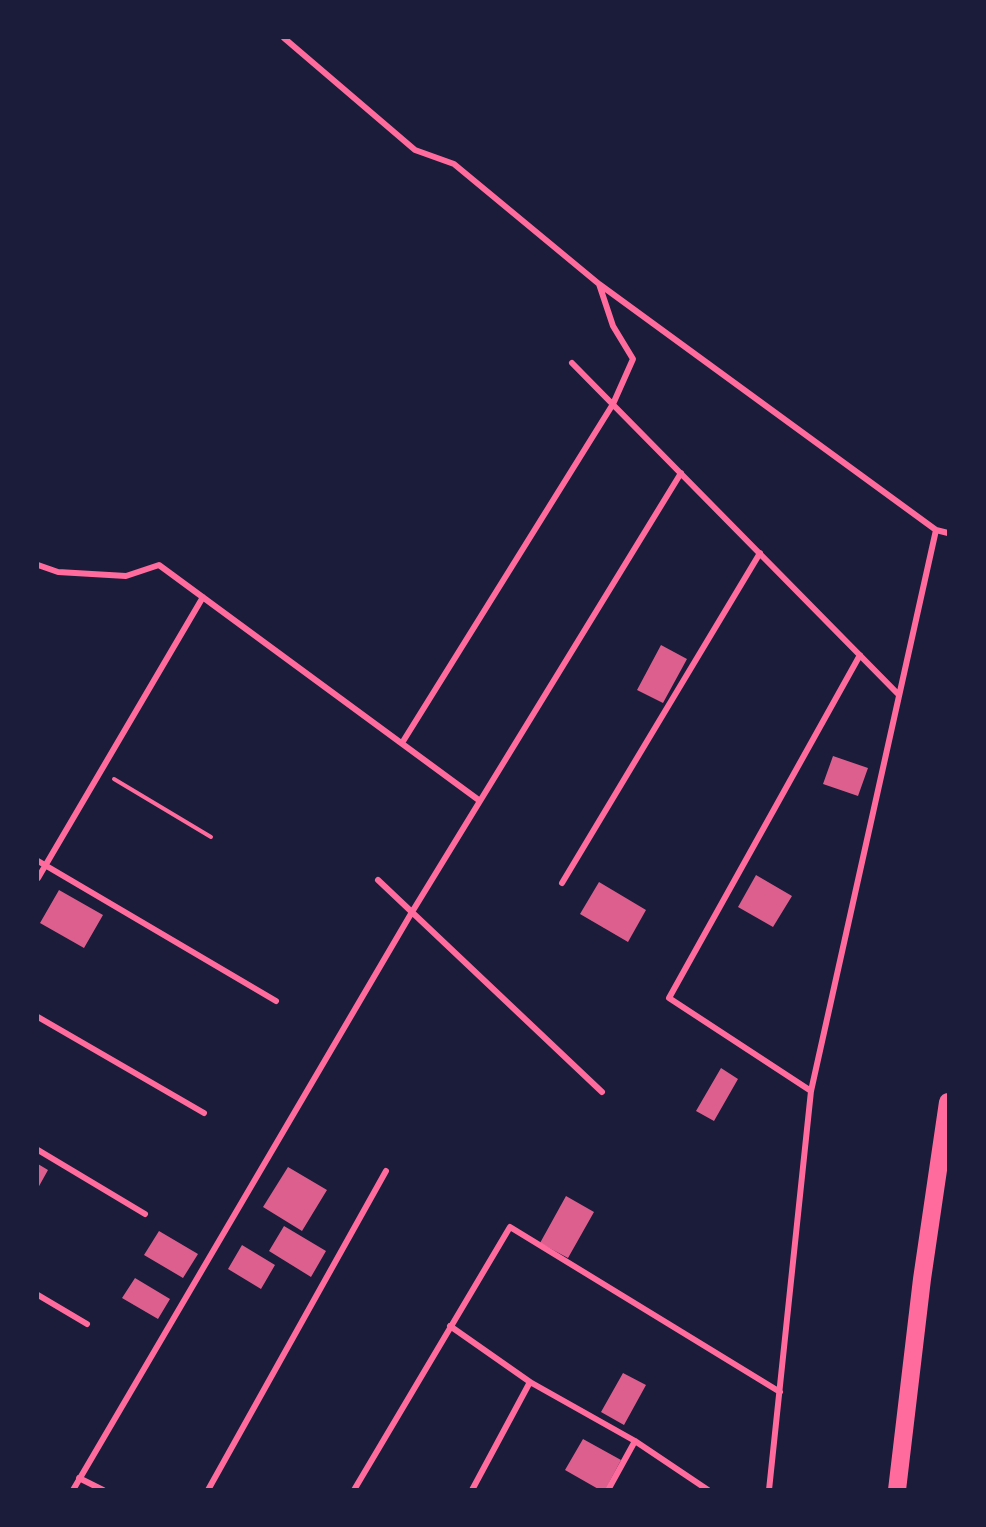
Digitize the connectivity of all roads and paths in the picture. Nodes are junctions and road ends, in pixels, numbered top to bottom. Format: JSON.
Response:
{"nodes":[{"id":1,"x":284,"y":38,"type":"edge"},
{"id":2,"x":599,"y":284,"type":"junction"},
{"id":3,"x":572,"y":363,"type":"dead end"},
{"id":4,"x":613,"y":404,"type":"junction"},
{"id":5,"x":681,"y":473,"type":"junction"},
{"id":6,"x":936,"y":530,"type":"junction"},
{"id":7,"x":948,"y":533,"type":"edge"},
{"id":8,"x":760,"y":553,"type":"junction"},
{"id":9,"x":38,"y":565,"type":"edge"},
{"id":10,"x":203,"y":597,"type":"junction"},
{"id":11,"x":860,"y":655,"type":"junction"},
{"id":12,"x":899,"y":695,"type":"junction"},
{"id":13,"x":402,"y":743,"type":"junction"},
{"id":14,"x":100,"y":771,"type":"junction"},
{"id":15,"x":480,"y":801,"type":"junction"},
{"id":16,"x":211,"y":837,"type":"dead end"},
{"id":17,"x":38,"y":861,"type":"edge"},
{"id":18,"x":45,"y":865,"type":"junction"},
{"id":19,"x":38,"y":878,"type":"edge"},
{"id":20,"x":378,"y":879,"type":"dead end"},
{"id":21,"x":562,"y":883,"type":"dead end"},
{"id":22,"x":412,"y":912,"type":"junction"},
{"id":23,"x":276,"y":1001,"type":"dead end"},
{"id":24,"x":38,"y":1017,"type":"edge"},
{"id":25,"x":811,"y":1091,"type":"junction"},
{"id":26,"x":602,"y":1092,"type":"dead end"},
{"id":27,"x":948,"y":1102,"type":"edge"},
{"id":28,"x":204,"y":1113,"type":"dead end"},
{"id":29,"x":38,"y":1150,"type":"edge"},
{"id":30,"x":386,"y":1172,"type":"dead end"},
{"id":31,"x":145,"y":1214,"type":"dead end"},
{"id":32,"x":38,"y":1295,"type":"edge"},
{"id":33,"x":87,"y":1324,"type":"dead end"},
{"id":34,"x":450,"y":1326,"type":"junction"},
{"id":35,"x":530,"y":1382,"type":"junction"},
{"id":36,"x":780,"y":1392,"type":"junction"},
{"id":37,"x":635,"y":1441,"type":"junction"},
{"id":38,"x":79,"y":1478,"type":"junction"},
{"id":39,"x":73,"y":1490,"type":"edge"},
{"id":40,"x":103,"y":1490,"type":"edge"},
{"id":41,"x":208,"y":1490,"type":"edge"},
{"id":42,"x":354,"y":1490,"type":"edge"},
{"id":43,"x":472,"y":1490,"type":"edge"},
{"id":44,"x":608,"y":1490,"type":"edge"},
{"id":45,"x":708,"y":1490,"type":"edge"},
{"id":46,"x":770,"y":1490,"type":"edge"},
{"id":47,"x":897,"y":1490,"type":"edge"}],
"edges":[{"from":1,"to":2,"type":"street"},
{"from":2,"to":4,"type":"street"},
{"from":2,"to":6,"type":"street"},
{"from":3,"to":4,"type":"street"},
{"from":4,"to":5,"type":"street"},
{"from":4,"to":13,"type":"street"},
{"from":5,"to":8,"type":"street"},
{"from":5,"to":15,"type":"street"},
{"from":6,"to":7,"type":"street"},
{"from":6,"to":12,"type":"street"},
{"from":8,"to":11,"type":"street"},
{"from":8,"to":21,"type":"street"},
{"from":9,"to":10,"type":"street"},
{"from":10,"to":13,"type":"street"},
{"from":10,"to":14,"type":"street"},
{"from":11,"to":12,"type":"street"},
{"from":11,"to":25,"type":"street"},
{"from":12,"to":25,"type":"street"},
{"from":13,"to":15,"type":"street"},
{"from":14,"to":16,"type":"path"},
{"from":14,"to":18,"type":"street"},
{"from":15,"to":22,"type":"street"},
{"from":17,"to":18,"type":"street"},
{"from":18,"to":19,"type":"street"},
{"from":18,"to":23,"type":"street"},
{"from":20,"to":22,"type":"street"},
{"from":22,"to":26,"type":"street"},
{"from":22,"to":38,"type":"street"},
{"from":24,"to":28,"type":"street"},
{"from":25,"to":36,"type":"street"},
{"from":27,"to":47,"type":"highway"},
{"from":29,"to":31,"type":"street"},
{"from":30,"to":41,"type":"street"},
{"from":32,"to":33,"type":"street"},
{"from":34,"to":35,"type":"street"},
{"from":34,"to":36,"type":"street"},
{"from":34,"to":42,"type":"street"},
{"from":35,"to":37,"type":"street"},
{"from":35,"to":43,"type":"street"},
{"from":36,"to":46,"type":"street"},
{"from":37,"to":44,"type":"street"},
{"from":37,"to":45,"type":"street"},
{"from":38,"to":39,"type":"street"},
{"from":38,"to":40,"type":"street"}]}
